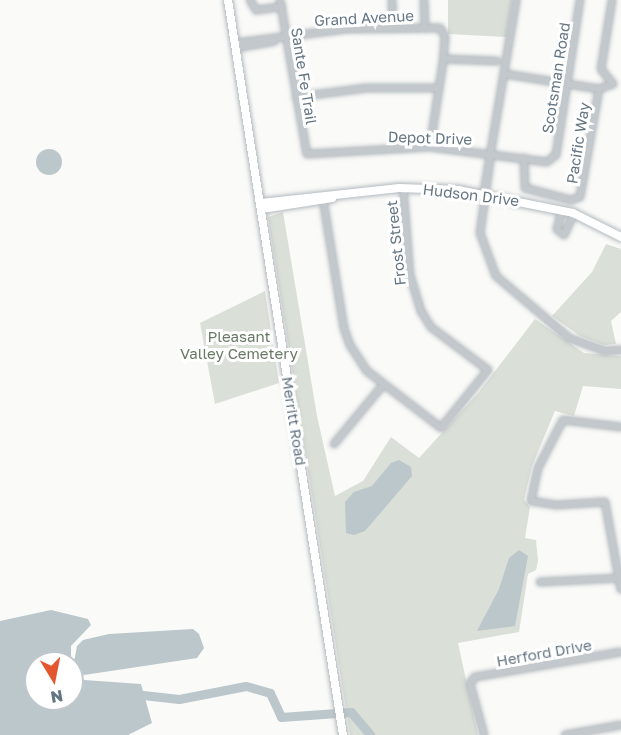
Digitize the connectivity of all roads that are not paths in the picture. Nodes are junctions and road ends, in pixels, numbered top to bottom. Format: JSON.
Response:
{"nodes":[{"id":1,"x":228,"y":0,"type":"edge"},
{"id":2,"x":250,"y":0,"type":"edge"},
{"id":3,"x":392,"y":0,"type":"edge"},
{"id":4,"x":424,"y":0,"type":"edge"},
{"id":5,"x":516,"y":0,"type":"edge"},
{"id":6,"x":580,"y":0,"type":"edge"},
{"id":7,"x":612,"y":0,"type":"edge"},
{"id":8,"x":281,"y":4,"type":"edge"},
{"id":9,"x":393,"y":27,"type":"junction"},
{"id":10,"x":425,"y":27,"type":"junction"},
{"id":11,"x":286,"y":37,"type":"junction"},
{"id":12,"x":235,"y":45,"type":"junction"},
{"id":13,"x":444,"y":59,"type":"junction"},
{"id":14,"x":497,"y":62,"type":"dead end"},
{"id":15,"x":505,"y":74,"type":"junction"},
{"id":16,"x":567,"y":84,"type":"junction"},
{"id":17,"x":440,"y":88,"type":"junction"},
{"id":18,"x":599,"y":88,"type":"junction"},
{"id":19,"x":296,"y":97,"type":"junction"},
{"id":20,"x":430,"y":147,"type":"junction"},
{"id":21,"x":491,"y":153,"type":"junction"},
{"id":22,"x":307,"y":154,"type":"joint"},
{"id":23,"x":524,"y":158,"type":"junction"},
{"id":24,"x":552,"y":160,"type":"joint"},
{"id":25,"x":403,"y":190,"type":"junction"},
{"id":26,"x":485,"y":195,"type":"junction"},
{"id":27,"x":323,"y":199,"type":"junction"},
{"id":28,"x":261,"y":206,"type":"junction"},
{"id":29,"x":562,"y":212,"type":"junction"},
{"id":30,"x":573,"y":216,"type":"junction"},
{"id":31,"x":621,"y":237,"type":"edge"},
{"id":32,"x":621,"y":242,"type":"edge"},
{"id":33,"x":621,"y":350,"type":"edge"},
{"id":34,"x":383,"y":385,"type":"junction"},
{"id":35,"x":621,"y":427,"type":"edge"},
{"id":36,"x":334,"y":444,"type":"dead end"},
{"id":37,"x":620,"y":578,"type":"edge"},
{"id":38,"x":540,"y":582,"type":"dead end"},
{"id":39,"x":621,"y":590,"type":"edge"},
{"id":40,"x":621,"y":652,"type":"edge"},
{"id":41,"x":621,"y":726,"type":"edge"},
{"id":42,"x":343,"y":735,"type":"edge"},
{"id":43,"x":484,"y":735,"type":"edge"},
{"id":44,"x":565,"y":735,"type":"edge"}],
"edges":[{"from":1,"to":12,"type":"main road","name":"Merritt Road"},
{"from":2,"to":8,"type":"street"},
{"from":3,"to":9,"type":"street"},
{"from":4,"to":10,"type":"street"},
{"from":5,"to":15,"type":"street"},
{"from":6,"to":16,"type":"street","name":"Scotsman Road"},
{"from":7,"to":18,"type":"street"},
{"from":8,"to":11,"type":"street","name":"Sante Fe Trail"},
{"from":9,"to":10,"type":"street","name":"Grand Avenue"},
{"from":9,"to":11,"type":"street","name":"Grand Avenue"},
{"from":10,"to":13,"type":"street","name":"Grand Avenue"},
{"from":11,"to":12,"type":"street","name":"Grand Avenue"},
{"from":11,"to":19,"type":"street","name":"Sante Fe Trail"},
{"from":12,"to":28,"type":"main road","name":"Merritt Road"},
{"from":13,"to":14,"type":"street"},
{"from":13,"to":17,"type":"street"},
{"from":15,"to":16,"type":"street"},
{"from":15,"to":21,"type":"street"},
{"from":16,"to":18,"type":"street"},
{"from":16,"to":24,"type":"street","name":"Scotsman Road"},
{"from":17,"to":19,"type":"street"},
{"from":17,"to":20,"type":"street"},
{"from":18,"to":23,"type":"street","name":"Pacific Way"},
{"from":19,"to":22,"type":"street","name":"Sante Fe Trail"},
{"from":20,"to":21,"type":"street","name":"Depot Drive"},
{"from":20,"to":22,"type":"street","name":"Depot Drive"},
{"from":21,"to":23,"type":"street","name":"Depot Drive"},
{"from":21,"to":26,"type":"street"},
{"from":23,"to":24,"type":"street","name":"Depot Drive"},
{"from":25,"to":26,"type":"main road","name":"Hudson Drive"},
{"from":25,"to":27,"type":"main road","name":"Hudson Drive"},
{"from":25,"to":28,"type":"main road","name":"Hudson Drive"},
{"from":25,"to":34,"type":"street","name":"Frost Street"},
{"from":26,"to":29,"type":"main road","name":"Hudson Drive"},
{"from":26,"to":33,"type":"street"},
{"from":27,"to":28,"type":"main road","name":"Hudson Drive"},
{"from":27,"to":34,"type":"street"},
{"from":28,"to":42,"type":"main road","name":"Merritt Road"},
{"from":29,"to":30,"type":"main road","name":"Hudson Drive"},
{"from":29,"to":30,"type":"street"},
{"from":30,"to":31,"type":"main road","name":"Hudson Drive"},
{"from":30,"to":32,"type":"main road","name":"Hudson Drive"},
{"from":34,"to":36,"type":"street"},
{"from":35,"to":37,"type":"street"},
{"from":37,"to":38,"type":"street"},
{"from":37,"to":39,"type":"street"},
{"from":40,"to":43,"type":"street","name":"Herford Drive"},
{"from":41,"to":44,"type":"street"}]}
